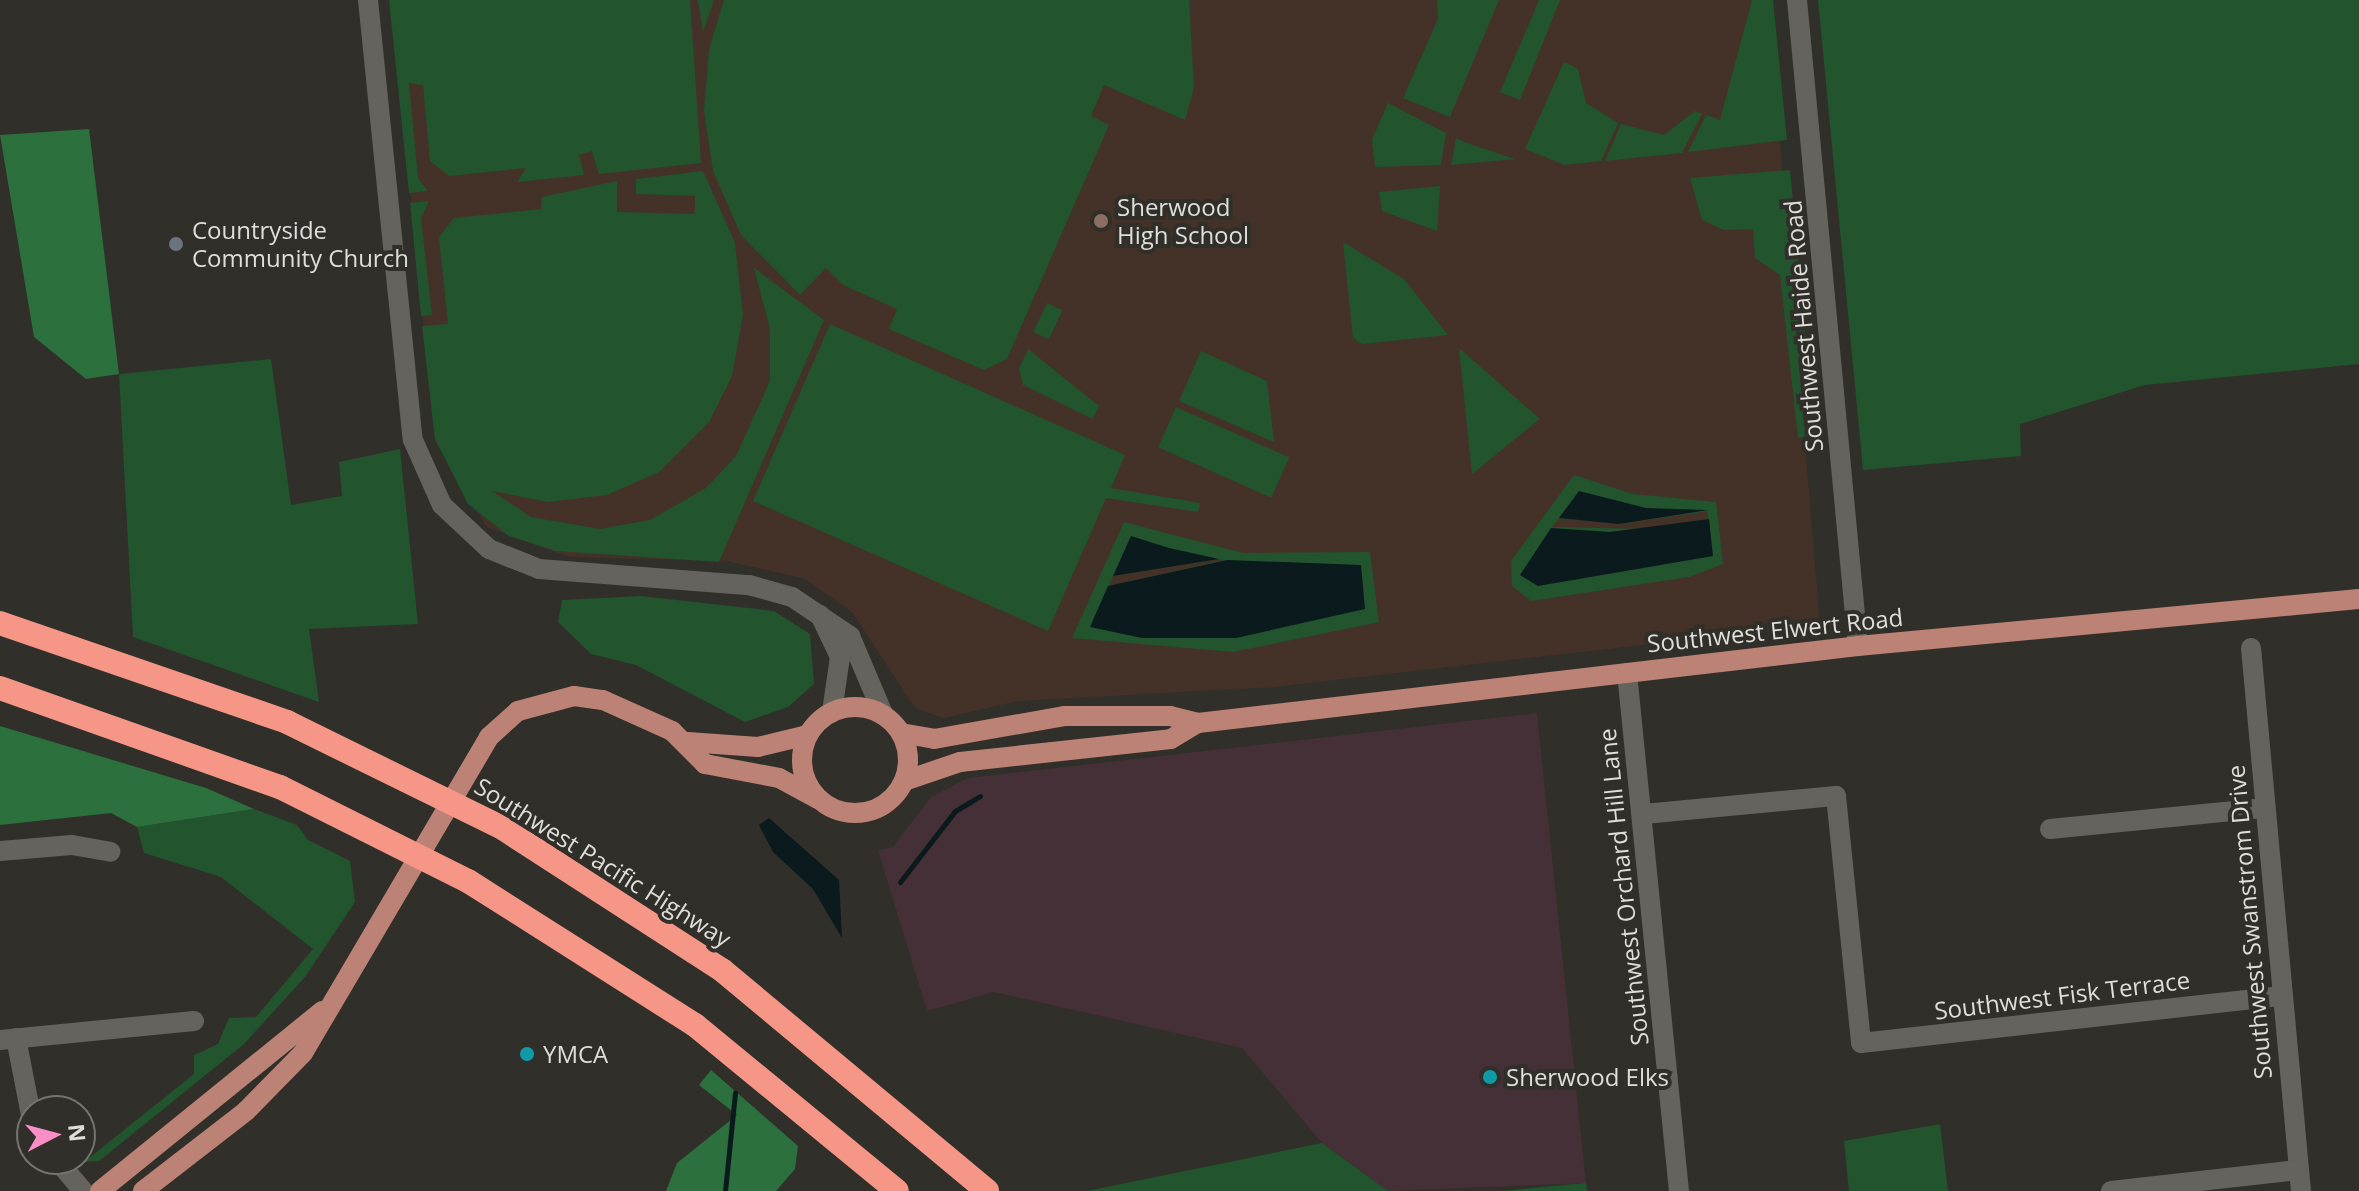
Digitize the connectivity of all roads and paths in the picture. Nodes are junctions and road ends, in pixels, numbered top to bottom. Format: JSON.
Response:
{"nodes":[{"id":1,"x":368,"y":0,"type":"edge"},
{"id":2,"x":1797,"y":0,"type":"edge"},
{"id":3,"x":2359,"y":599,"type":"edge"},
{"id":4,"x":820,"y":615,"type":"junction"},
{"id":5,"x":0,"y":623,"type":"edge"},
{"id":6,"x":1858,"y":646,"type":"junction"},
{"id":7,"x":2251,"y":648,"type":"dead end"},
{"id":8,"x":1627,"y":673,"type":"junction"},
{"id":9,"x":0,"y":688,"type":"edge"},
{"id":10,"x":832,"y":712,"type":"junction"},
{"id":11,"x":884,"y":716,"type":"junction"},
{"id":12,"x":1198,"y":723,"type":"junction"},
{"id":13,"x":901,"y":733,"type":"junction"},
{"id":14,"x":808,"y":735,"type":"junction"},
{"id":15,"x":688,"y":742,"type":"junction"},
{"id":16,"x":904,"y":781,"type":"junction"},
{"id":17,"x":818,"y":799,"type":"junction"},
{"id":18,"x":452,"y":801,"type":"junction"},
{"id":19,"x":2265,"y":808,"type":"junction"},
{"id":20,"x":1644,"y":814,"type":"junction"},
{"id":21,"x":2050,"y":829,"type":"dead end"},
{"id":22,"x":0,"y":851,"type":"edge"},
{"id":23,"x":110,"y":852,"type":"dead end"},
{"id":24,"x":421,"y":856,"type":"junction"},
{"id":25,"x":2279,"y":996,"type":"junction"},
{"id":26,"x":325,"y":1009,"type":"junction"},
{"id":27,"x":194,"y":1021,"type":"dead end"},
{"id":28,"x":8,"y":1039,"type":"edge"},
{"id":29,"x":25,"y":1095,"type":"edge"},
{"id":30,"x":2298,"y":1170,"type":"junction"},
{"id":31,"x":70,"y":1175,"type":"edge"},
{"id":32,"x":83,"y":1191,"type":"edge"},
{"id":33,"x":100,"y":1191,"type":"edge"},
{"id":34,"x":143,"y":1191,"type":"edge"},
{"id":35,"x":897,"y":1191,"type":"edge"},
{"id":36,"x":987,"y":1191,"type":"edge"},
{"id":37,"x":1679,"y":1191,"type":"edge"},
{"id":38,"x":2111,"y":1191,"type":"edge"},
{"id":39,"x":2301,"y":1191,"type":"edge"}],
"edges":[{"from":1,"to":4,"type":"street"},
{"from":2,"to":6,"type":"street","name":"Southwest Haide Road"},
{"from":3,"to":6,"type":"main road","name":"Southwest Elwert Road"},
{"from":4,"to":10,"type":"street"},
{"from":4,"to":11,"type":"street"},
{"from":5,"to":18,"type":"highway","name":"Southwest Pacific Highway"},
{"from":6,"to":8,"type":"main road","name":"Southwest Elwert Road"},
{"from":7,"to":19,"type":"street","name":"Southwest Swanstrom Drive"},
{"from":8,"to":12,"type":"main road","name":"Southwest Elwert Road"},
{"from":8,"to":20,"type":"street","name":"Southwest Orchard Hill Lane"},
{"from":9,"to":24,"type":"highway"},
{"from":10,"to":11,"type":"main road"},
{"from":10,"to":14,"type":"main road"},
{"from":11,"to":13,"type":"main road"},
{"from":12,"to":13,"type":"main road","name":"Southwest Elwert Road"},
{"from":12,"to":16,"type":"main road","name":"Southwest Elwert Road"},
{"from":13,"to":16,"type":"main road"},
{"from":14,"to":15,"type":"main road"},
{"from":14,"to":17,"type":"main road"},
{"from":15,"to":17,"type":"main road"},
{"from":15,"to":18,"type":"main road"},
{"from":16,"to":17,"type":"main road"},
{"from":18,"to":24,"type":"main road"},
{"from":18,"to":36,"type":"highway","name":"Southwest Pacific Highway"},
{"from":19,"to":21,"type":"street"},
{"from":19,"to":25,"type":"street","name":"Southwest Swanstrom Drive"},
{"from":20,"to":25,"type":"street","name":"Southwest Fisk Terrace"},
{"from":20,"to":37,"type":"street","name":"Southwest Orchard Hill Lane"},
{"from":22,"to":23,"type":"street"},
{"from":24,"to":26,"type":"main road"},
{"from":24,"to":35,"type":"highway"},
{"from":25,"to":30,"type":"street","name":"Southwest Swanstrom Drive"},
{"from":26,"to":33,"type":"main road"},
{"from":26,"to":34,"type":"main road"},
{"from":27,"to":28,"type":"street"},
{"from":28,"to":29,"type":"street"},
{"from":30,"to":38,"type":"street"},
{"from":30,"to":39,"type":"street","name":"Southwest Swanstrom Drive"},
{"from":31,"to":32,"type":"street"}]}
